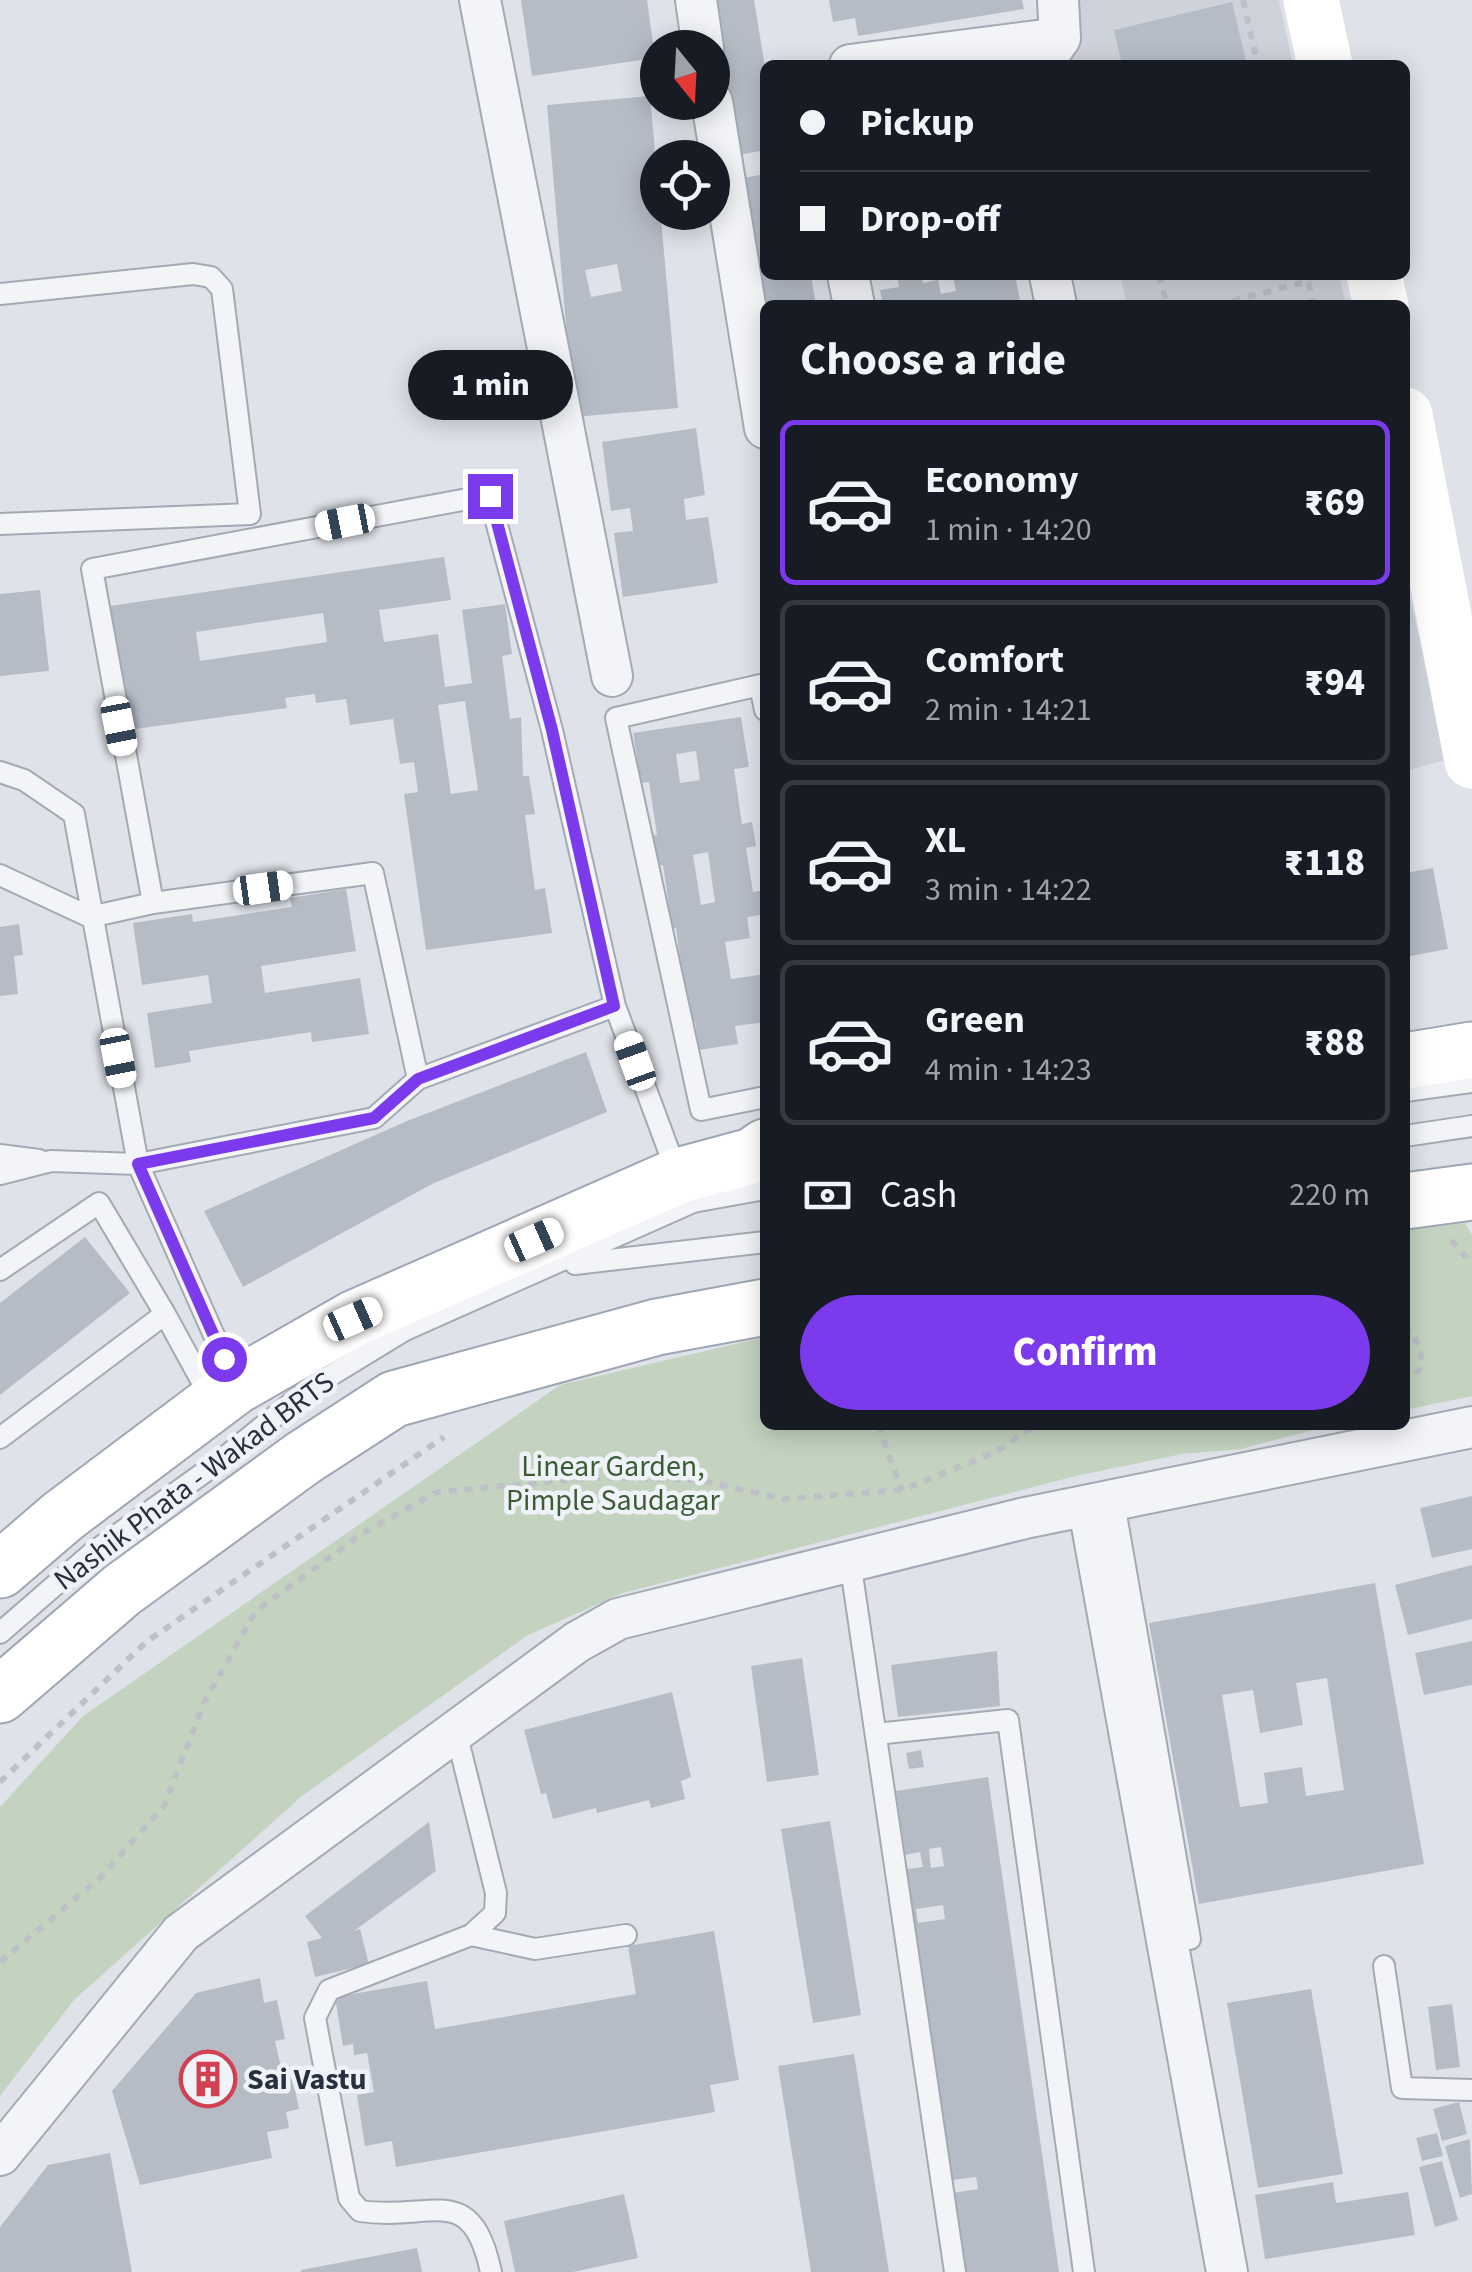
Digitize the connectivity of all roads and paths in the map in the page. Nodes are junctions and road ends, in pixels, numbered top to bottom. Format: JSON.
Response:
{"nodes":[{"id":1,"x":480,"y":0,"type":"edge"},
{"id":2,"x":696,"y":0,"type":"edge"},
{"id":3,"x":1243,"y":0,"type":"edge"},
{"id":4,"x":1311,"y":0,"type":"edge"},
{"id":5,"x":701,"y":30,"type":"edge"},
{"id":6,"x":1053,"y":34,"type":"edge"},
{"id":7,"x":883,"y":60,"type":"edge"},
{"id":8,"x":1257,"y":60,"type":"edge"},
{"id":9,"x":1324,"y":60,"type":"edge"},
{"id":10,"x":715,"y":120,"type":"edge"},
{"id":11,"x":1300,"y":280,"type":"edge"},
{"id":12,"x":0,"y":294,"type":"edge"},
{"id":13,"x":1234,"y":300,"type":"edge"},
{"id":14,"x":760,"y":397,"type":"edge"},
{"id":15,"x":1410,"y":441,"type":"edge"},
{"id":16,"x":0,"y":524,"type":"edge"},
{"id":17,"x":612,"y":676,"type":"dead end"},
{"id":18,"x":760,"y":685,"type":"edge"},
{"id":19,"x":1472,"y":760,"type":"edge"},
{"id":20,"x":0,"y":772,"type":"edge"},
{"id":21,"x":0,"y":875,"type":"edge"},
{"id":22,"x":153,"y":903,"type":"junction"},
{"id":23,"x":90,"y":917,"type":"junction"},
{"id":24,"x":614,"y":1006,"type":"junction"},
{"id":25,"x":1472,"y":1013,"type":"edge"},
{"id":26,"x":1410,"y":1022,"type":"edge"},
{"id":27,"x":1472,"y":1050,"type":"edge"},
{"id":28,"x":1410,"y":1060,"type":"edge"},
{"id":29,"x":418,"y":1079,"type":"junction"},
{"id":30,"x":1472,"y":1082,"type":"edge"},
{"id":31,"x":1410,"y":1090,"type":"edge"},
{"id":32,"x":760,"y":1098,"type":"edge"},
{"id":33,"x":1472,"y":1126,"type":"edge"},
{"id":34,"x":1410,"y":1135,"type":"edge"},
{"id":35,"x":0,"y":1155,"type":"edge"},
{"id":36,"x":51,"y":1161,"type":"junction"},
{"id":37,"x":1472,"y":1161,"type":"edge"},
{"id":38,"x":760,"y":1162,"type":"edge"},
{"id":39,"x":760,"y":1163,"type":"edge"},
{"id":40,"x":138,"y":1164,"type":"junction"},
{"id":41,"x":1410,"y":1168,"type":"edge"},
{"id":42,"x":0,"y":1174,"type":"edge"},
{"id":43,"x":678,"y":1176,"type":"junction"},
{"id":44,"x":1472,"y":1192,"type":"edge"},
{"id":45,"x":1410,"y":1200,"type":"edge"},
{"id":46,"x":760,"y":1243,"type":"edge"},
{"id":47,"x":558,"y":1265,"type":"junction"},
{"id":48,"x":0,"y":1270,"type":"edge"},
{"id":49,"x":760,"y":1273,"type":"edge"},
{"id":50,"x":760,"y":1308,"type":"edge"},
{"id":51,"x":165,"y":1314,"type":"junction"},
{"id":52,"x":1410,"y":1332,"type":"edge"},
{"id":53,"x":1410,"y":1378,"type":"edge"},
{"id":54,"x":225,"y":1395,"type":"junction"},
{"id":55,"x":394,"y":1399,"type":"junction"},
{"id":56,"x":1472,"y":1427,"type":"edge"},
{"id":57,"x":880,"y":1430,"type":"edge"},
{"id":58,"x":1029,"y":1430,"type":"edge"},
{"id":59,"x":455,"y":1431,"type":"dead end"},
{"id":60,"x":0,"y":1438,"type":"edge"},
{"id":61,"x":902,"y":1490,"type":"junction"},
{"id":62,"x":1101,"y":1506,"type":"junction"},
{"id":63,"x":850,"y":1561,"type":"junction"},
{"id":64,"x":0,"y":1570,"type":"edge"},
{"id":65,"x":0,"y":1632,"type":"edge"},
{"id":66,"x":0,"y":1695,"type":"edge"},
{"id":67,"x":456,"y":1732,"type":"junction"},
{"id":68,"x":876,"y":1734,"type":"junction"},
{"id":69,"x":0,"y":1782,"type":"edge"},
{"id":70,"x":626,"y":1935,"type":"dead end"},
{"id":71,"x":471,"y":1936,"type":"junction"},
{"id":72,"x":1190,"y":1939,"type":"dead end"},
{"id":73,"x":0,"y":1962,"type":"edge"},
{"id":74,"x":1384,"y":1966,"type":"dead end"},
{"id":75,"x":1472,"y":2090,"type":"edge"},
{"id":76,"x":0,"y":2155,"type":"edge"},
{"id":77,"x":491,"y":2272,"type":"edge"},
{"id":78,"x":956,"y":2272,"type":"edge"},
{"id":79,"x":1084,"y":2272,"type":"edge"},
{"id":80,"x":1227,"y":2272,"type":"edge"}],
"edges":[{"from":1,"to":17,"type":"street"},
{"from":2,"to":5,"type":"street"},
{"from":3,"to":8,"type":"path"},
{"from":4,"to":9,"type":"main road"},
{"from":6,"to":7,"type":"street"},
{"from":10,"to":14,"type":"street"},
{"from":11,"to":13,"type":"path"},
{"from":12,"to":16,"type":"lane"},
{"from":15,"to":19,"type":"main road"},
{"from":18,"to":32,"type":"lane"},
{"from":20,"to":23,"type":"lane"},
{"from":21,"to":23,"type":"lane"},
{"from":22,"to":23,"type":"lane"},
{"from":22,"to":24,"type":"lane"},
{"from":22,"to":29,"type":"lane"},
{"from":23,"to":40,"type":"lane"},
{"from":24,"to":29,"type":"lane"},
{"from":24,"to":43,"type":"lane"},
{"from":25,"to":26,"type":"main road"},
{"from":27,"to":28,"type":"main road"},
{"from":29,"to":40,"type":"lane"},
{"from":30,"to":31,"type":"lane"},
{"from":33,"to":34,"type":"lane"},
{"from":35,"to":36,"type":"lane"},
{"from":36,"to":40,"type":"lane"},
{"from":36,"to":42,"type":"lane"},
{"from":37,"to":41,"type":"main road"},
{"from":38,"to":43,"type":"main road"},
{"from":39,"to":47,"type":"lane","name":"Nashik Phata - Wakad BRTS"},
{"from":40,"to":54,"type":"lane"},
{"from":43,"to":54,"type":"main road"},
{"from":44,"to":45,"type":"main road"},
{"from":46,"to":47,"type":"lane","name":"Nashik Phata - Wakad BRTS"},
{"from":47,"to":65,"type":"lane","name":"Nashik Phata - Wakad BRTS"},
{"from":48,"to":51,"type":"lane"},
{"from":49,"to":55,"type":"main road"},
{"from":50,"to":55,"type":"main road"},
{"from":51,"to":54,"type":"lane"},
{"from":51,"to":60,"type":"lane"},
{"from":52,"to":53,"type":"path"},
{"from":54,"to":64,"type":"main road"},
{"from":55,"to":66,"type":"main road"},
{"from":56,"to":62,"type":"street"},
{"from":57,"to":61,"type":"path"},
{"from":58,"to":61,"type":"path"},
{"from":59,"to":69,"type":"path"},
{"from":61,"to":73,"type":"path"},
{"from":62,"to":63,"type":"street"},
{"from":62,"to":72,"type":"lane"},
{"from":62,"to":80,"type":"street"},
{"from":63,"to":67,"type":"street"},
{"from":63,"to":68,"type":"lane"},
{"from":67,"to":71,"type":"lane"},
{"from":67,"to":76,"type":"street"},
{"from":68,"to":78,"type":"lane"},
{"from":68,"to":79,"type":"lane"},
{"from":70,"to":71,"type":"lane"},
{"from":71,"to":77,"type":"lane"},
{"from":74,"to":75,"type":"lane"}]}
